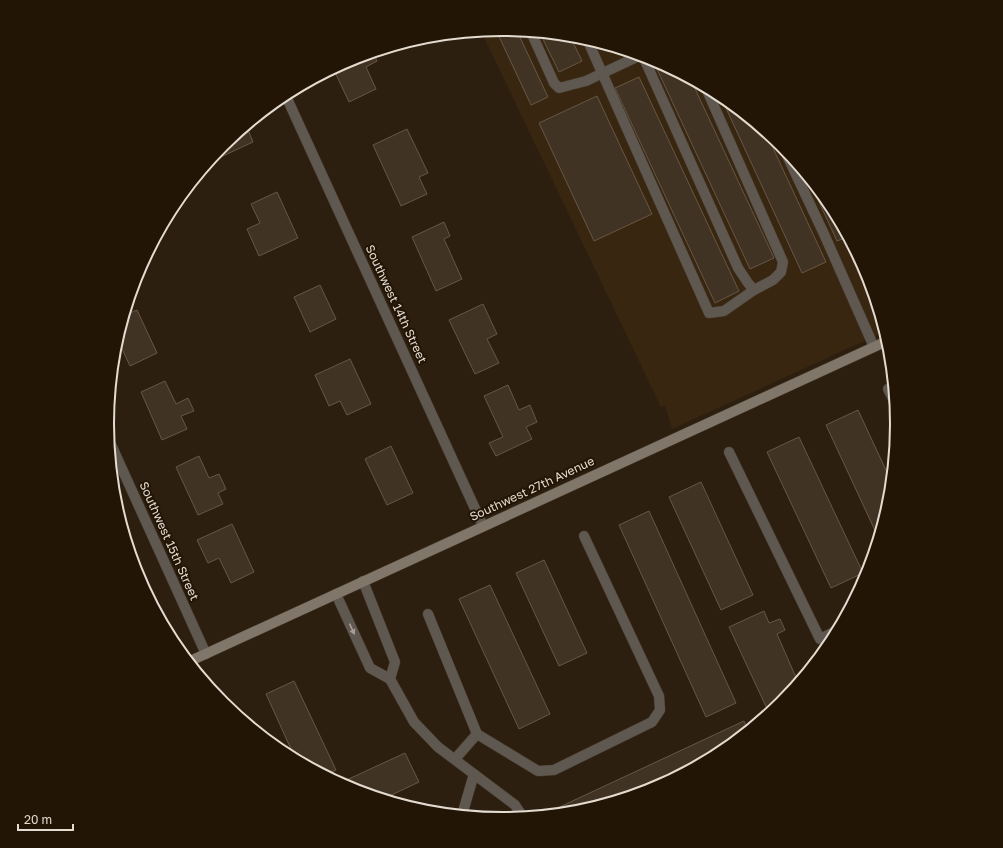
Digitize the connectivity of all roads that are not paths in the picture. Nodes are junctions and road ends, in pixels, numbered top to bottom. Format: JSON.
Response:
{"nodes":[{"id":1,"x":533,"y":38,"type":"edge"},
{"id":2,"x":590,"y":46,"type":"edge"},
{"id":3,"x":633,"y":60,"type":"edge"},
{"id":4,"x":646,"y":64,"type":"edge"},
{"id":5,"x":603,"y":73,"type":"junction"},
{"id":6,"x":710,"y":97,"type":"edge"},
{"id":7,"x":288,"y":100,"type":"edge"},
{"id":8,"x":792,"y":167,"type":"edge"},
{"id":9,"x":754,"y":290,"type":"junction"},
{"id":10,"x":881,"y":343,"type":"edge"},
{"id":11,"x":874,"y":346,"type":"junction"},
{"id":12,"x":114,"y":452,"type":"edge"},
{"id":13,"x":728,"y":452,"type":"dead end"},
{"id":14,"x":483,"y":526,"type":"junction"},
{"id":15,"x":584,"y":536,"type":"dead end"},
{"id":16,"x":363,"y":581,"type":"junction"},
{"id":17,"x":336,"y":594,"type":"junction"},
{"id":18,"x":428,"y":614,"type":"dead end"},
{"id":19,"x":827,"y":636,"type":"edge"},
{"id":20,"x":206,"y":654,"type":"junction"},
{"id":21,"x":194,"y":660,"type":"edge"},
{"id":22,"x":390,"y":679,"type":"junction"},
{"id":23,"x":477,"y":734,"type":"junction"},
{"id":24,"x":454,"y":759,"type":"junction"},
{"id":25,"x":474,"y":774,"type":"junction"},
{"id":26,"x":461,"y":810,"type":"edge"},
{"id":27,"x":519,"y":811,"type":"edge"}],
"edges":[{"from":1,"to":5,"type":"street"},
{"from":2,"to":5,"type":"street"},
{"from":3,"to":5,"type":"street"},
{"from":4,"to":9,"type":"street"},
{"from":5,"to":9,"type":"street"},
{"from":6,"to":9,"type":"street"},
{"from":7,"to":14,"type":"street","name":"Southwest 14th Street"},
{"from":8,"to":11,"type":"street"},
{"from":10,"to":11,"type":"main road","name":"Southwest 27th Avenue"},
{"from":11,"to":14,"type":"main road","name":"Southwest 27th Avenue"},
{"from":12,"to":20,"type":"street","name":"Southwest 15th Street"},
{"from":13,"to":19,"type":"street"},
{"from":14,"to":16,"type":"main road","name":"Southwest 27th Avenue"},
{"from":15,"to":23,"type":"street"},
{"from":16,"to":17,"type":"main road","name":"Southwest 27th Avenue"},
{"from":16,"to":22,"type":"street"},
{"from":17,"to":20,"type":"main road","name":"Southwest 27th Avenue"},
{"from":17,"to":22,"type":"street","one_way":true},
{"from":18,"to":23,"type":"street"},
{"from":20,"to":21,"type":"main road","name":"Southwest 27th Avenue"},
{"from":22,"to":24,"type":"street"},
{"from":23,"to":24,"type":"street"},
{"from":24,"to":25,"type":"street"},
{"from":25,"to":26,"type":"street"},
{"from":25,"to":27,"type":"street"}]}
